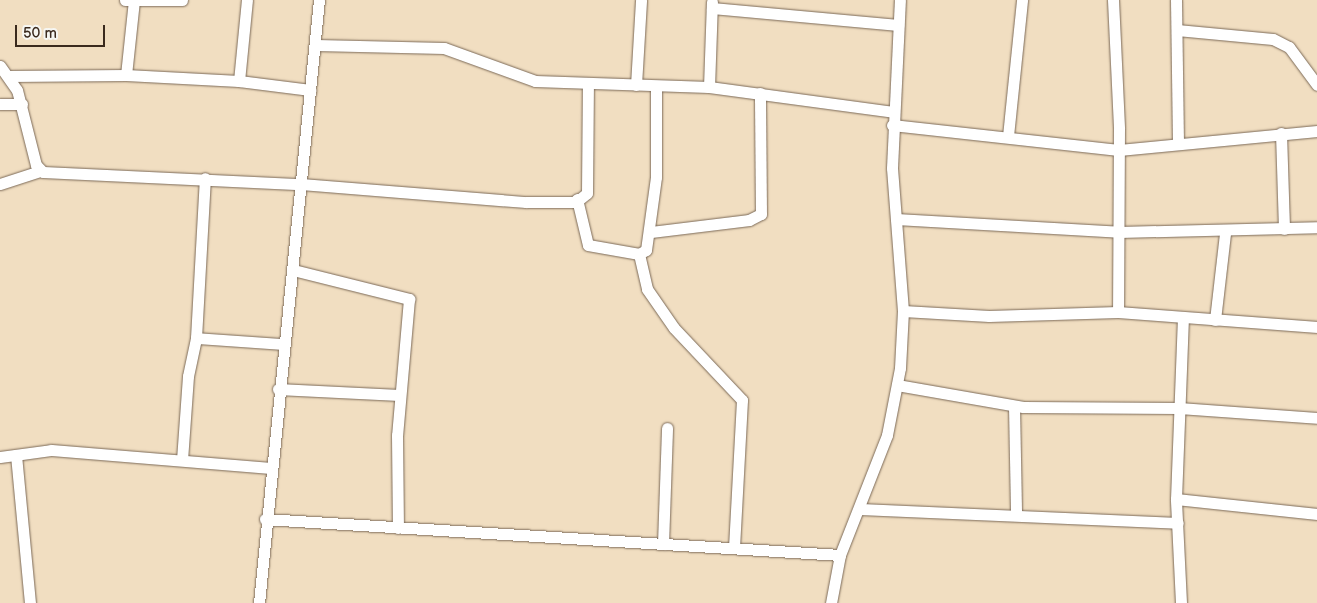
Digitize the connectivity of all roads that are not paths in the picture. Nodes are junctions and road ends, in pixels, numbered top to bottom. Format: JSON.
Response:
{"nodes":[{"id":1,"x":125,"y":0,"type":"edge"},
{"id":2,"x":134,"y":0,"type":"edge"},
{"id":3,"x":182,"y":0,"type":"edge"},
{"id":4,"x":247,"y":0,"type":"edge"},
{"id":5,"x":319,"y":0,"type":"edge"},
{"id":6,"x":641,"y":0,"type":"edge"},
{"id":7,"x":900,"y":0,"type":"edge"},
{"id":8,"x":1022,"y":0,"type":"edge"},
{"id":9,"x":1113,"y":0,"type":"edge"},
{"id":10,"x":1176,"y":0,"type":"edge"},
{"id":11,"x":712,"y":4,"type":"edge"},
{"id":12,"x":898,"y":25,"type":"junction"},
{"id":13,"x":1177,"y":30,"type":"junction"},
{"id":14,"x":316,"y":46,"type":"junction"},
{"id":15,"x":0,"y":66,"type":"edge"},
{"id":16,"x":126,"y":75,"type":"junction"},
{"id":17,"x":9,"y":76,"type":"junction"},
{"id":18,"x":239,"y":80,"type":"junction"},
{"id":19,"x":588,"y":84,"type":"junction"},
{"id":20,"x":636,"y":85,"type":"junction"},
{"id":21,"x":1317,"y":85,"type":"edge"},
{"id":22,"x":656,"y":86,"type":"junction"},
{"id":23,"x":709,"y":88,"type":"junction"},
{"id":24,"x":310,"y":90,"type":"junction"},
{"id":25,"x":760,"y":93,"type":"junction"},
{"id":26,"x":0,"y":104,"type":"edge"},
{"id":27,"x":22,"y":104,"type":"junction"},
{"id":28,"x":893,"y":112,"type":"junction"},
{"id":29,"x":892,"y":125,"type":"junction"},
{"id":30,"x":1317,"y":130,"type":"edge"},
{"id":31,"x":1281,"y":133,"type":"junction"},
{"id":32,"x":1008,"y":136,"type":"junction"},
{"id":33,"x":1178,"y":144,"type":"junction"},
{"id":34,"x":1119,"y":150,"type":"junction"},
{"id":35,"x":40,"y":171,"type":"junction"},
{"id":36,"x":205,"y":178,"type":"junction"},
{"id":37,"x":0,"y":184,"type":"edge"},
{"id":38,"x":301,"y":184,"type":"junction"},
{"id":39,"x":577,"y":200,"type":"junction"},
{"id":40,"x":896,"y":219,"type":"junction"},
{"id":41,"x":1317,"y":227,"type":"edge"},
{"id":42,"x":1284,"y":229,"type":"junction"},
{"id":43,"x":651,"y":232,"type":"junction"},
{"id":44,"x":1119,"y":232,"type":"junction"},
{"id":45,"x":1225,"y":233,"type":"junction"},
{"id":46,"x":638,"y":254,"type":"junction"},
{"id":47,"x":293,"y":270,"type":"junction"},
{"id":48,"x":903,"y":311,"type":"junction"},
{"id":49,"x":1118,"y":312,"type":"junction"},
{"id":50,"x":1183,"y":317,"type":"junction"},
{"id":51,"x":1215,"y":320,"type":"junction"},
{"id":52,"x":1317,"y":327,"type":"edge"},
{"id":53,"x":196,"y":338,"type":"junction"},
{"id":54,"x":282,"y":344,"type":"junction"},
{"id":55,"x":897,"y":385,"type":"junction"},
{"id":56,"x":278,"y":389,"type":"junction"},
{"id":57,"x":399,"y":395,"type":"junction"},
{"id":58,"x":1014,"y":406,"type":"junction"},
{"id":59,"x":1178,"y":408,"type":"junction"},
{"id":60,"x":1317,"y":418,"type":"edge"},
{"id":61,"x":667,"y":428,"type":"dead end"},
{"id":62,"x":16,"y":455,"type":"junction"},
{"id":63,"x":0,"y":457,"type":"edge"},
{"id":64,"x":182,"y":460,"type":"junction"},
{"id":65,"x":271,"y":468,"type":"junction"},
{"id":66,"x":1176,"y":500,"type":"junction"},
{"id":67,"x":860,"y":509,"type":"junction"},
{"id":68,"x":1016,"y":514,"type":"junction"},
{"id":69,"x":1317,"y":514,"type":"edge"},
{"id":70,"x":265,"y":519,"type":"junction"},
{"id":71,"x":1178,"y":523,"type":"junction"},
{"id":72,"x":398,"y":528,"type":"junction"},
{"id":73,"x":664,"y":544,"type":"junction"},
{"id":74,"x":734,"y":548,"type":"junction"},
{"id":75,"x":840,"y":555,"type":"junction"},
{"id":76,"x":30,"y":603,"type":"edge"},
{"id":77,"x":259,"y":603,"type":"edge"},
{"id":78,"x":831,"y":603,"type":"edge"},
{"id":79,"x":1181,"y":603,"type":"edge"}],
"edges":[{"from":1,"to":2,"type":"street"},
{"from":2,"to":3,"type":"street"},
{"from":2,"to":16,"type":"street"},
{"from":4,"to":18,"type":"street"},
{"from":5,"to":14,"type":"street"},
{"from":6,"to":20,"type":"street"},
{"from":7,"to":12,"type":"street"},
{"from":8,"to":32,"type":"street"},
{"from":9,"to":34,"type":"street"},
{"from":10,"to":13,"type":"street"},
{"from":11,"to":12,"type":"street"},
{"from":11,"to":23,"type":"street"},
{"from":12,"to":28,"type":"street"},
{"from":13,"to":21,"type":"street"},
{"from":13,"to":33,"type":"street"},
{"from":14,"to":19,"type":"street"},
{"from":14,"to":24,"type":"street"},
{"from":15,"to":17,"type":"street"},
{"from":16,"to":17,"type":"street"},
{"from":16,"to":18,"type":"street"},
{"from":17,"to":27,"type":"street"},
{"from":18,"to":24,"type":"street"},
{"from":19,"to":20,"type":"street"},
{"from":19,"to":39,"type":"street"},
{"from":20,"to":22,"type":"street"},
{"from":22,"to":23,"type":"street"},
{"from":22,"to":43,"type":"street"},
{"from":23,"to":25,"type":"street"},
{"from":24,"to":38,"type":"street"},
{"from":25,"to":28,"type":"street"},
{"from":25,"to":43,"type":"street"},
{"from":26,"to":27,"type":"street"},
{"from":27,"to":35,"type":"street"},
{"from":28,"to":29,"type":"street"},
{"from":29,"to":32,"type":"street"},
{"from":29,"to":40,"type":"street"},
{"from":30,"to":31,"type":"street"},
{"from":31,"to":33,"type":"street"},
{"from":31,"to":42,"type":"street"},
{"from":32,"to":34,"type":"street"},
{"from":33,"to":34,"type":"street"},
{"from":34,"to":44,"type":"street"},
{"from":35,"to":36,"type":"street"},
{"from":35,"to":37,"type":"street"},
{"from":36,"to":38,"type":"street"},
{"from":36,"to":53,"type":"street"},
{"from":38,"to":39,"type":"street"},
{"from":38,"to":47,"type":"street"},
{"from":39,"to":46,"type":"street"},
{"from":40,"to":44,"type":"street"},
{"from":40,"to":48,"type":"street"},
{"from":41,"to":42,"type":"street"},
{"from":42,"to":45,"type":"street"},
{"from":43,"to":46,"type":"street"},
{"from":44,"to":45,"type":"street"},
{"from":44,"to":49,"type":"street"},
{"from":45,"to":51,"type":"street"},
{"from":46,"to":74,"type":"street"},
{"from":47,"to":54,"type":"street"},
{"from":47,"to":57,"type":"street"},
{"from":48,"to":49,"type":"street"},
{"from":48,"to":55,"type":"street"},
{"from":49,"to":50,"type":"street"},
{"from":50,"to":51,"type":"street"},
{"from":50,"to":59,"type":"street"},
{"from":51,"to":52,"type":"street"},
{"from":53,"to":54,"type":"street"},
{"from":53,"to":64,"type":"street"},
{"from":54,"to":56,"type":"street"},
{"from":55,"to":58,"type":"street"},
{"from":55,"to":67,"type":"street"},
{"from":56,"to":57,"type":"street"},
{"from":56,"to":65,"type":"street"},
{"from":57,"to":72,"type":"street"},
{"from":58,"to":59,"type":"street"},
{"from":58,"to":68,"type":"street"},
{"from":59,"to":60,"type":"street"},
{"from":59,"to":66,"type":"street"},
{"from":61,"to":73,"type":"street"},
{"from":62,"to":63,"type":"street"},
{"from":62,"to":64,"type":"street"},
{"from":62,"to":76,"type":"street"},
{"from":64,"to":65,"type":"street"},
{"from":65,"to":70,"type":"street"},
{"from":66,"to":69,"type":"street"},
{"from":66,"to":71,"type":"street"},
{"from":67,"to":68,"type":"street"},
{"from":67,"to":75,"type":"street"},
{"from":68,"to":71,"type":"street"},
{"from":70,"to":72,"type":"street"},
{"from":70,"to":77,"type":"street"},
{"from":71,"to":79,"type":"street"},
{"from":72,"to":73,"type":"street"},
{"from":73,"to":74,"type":"street"},
{"from":74,"to":75,"type":"street"},
{"from":75,"to":78,"type":"street"}]}
